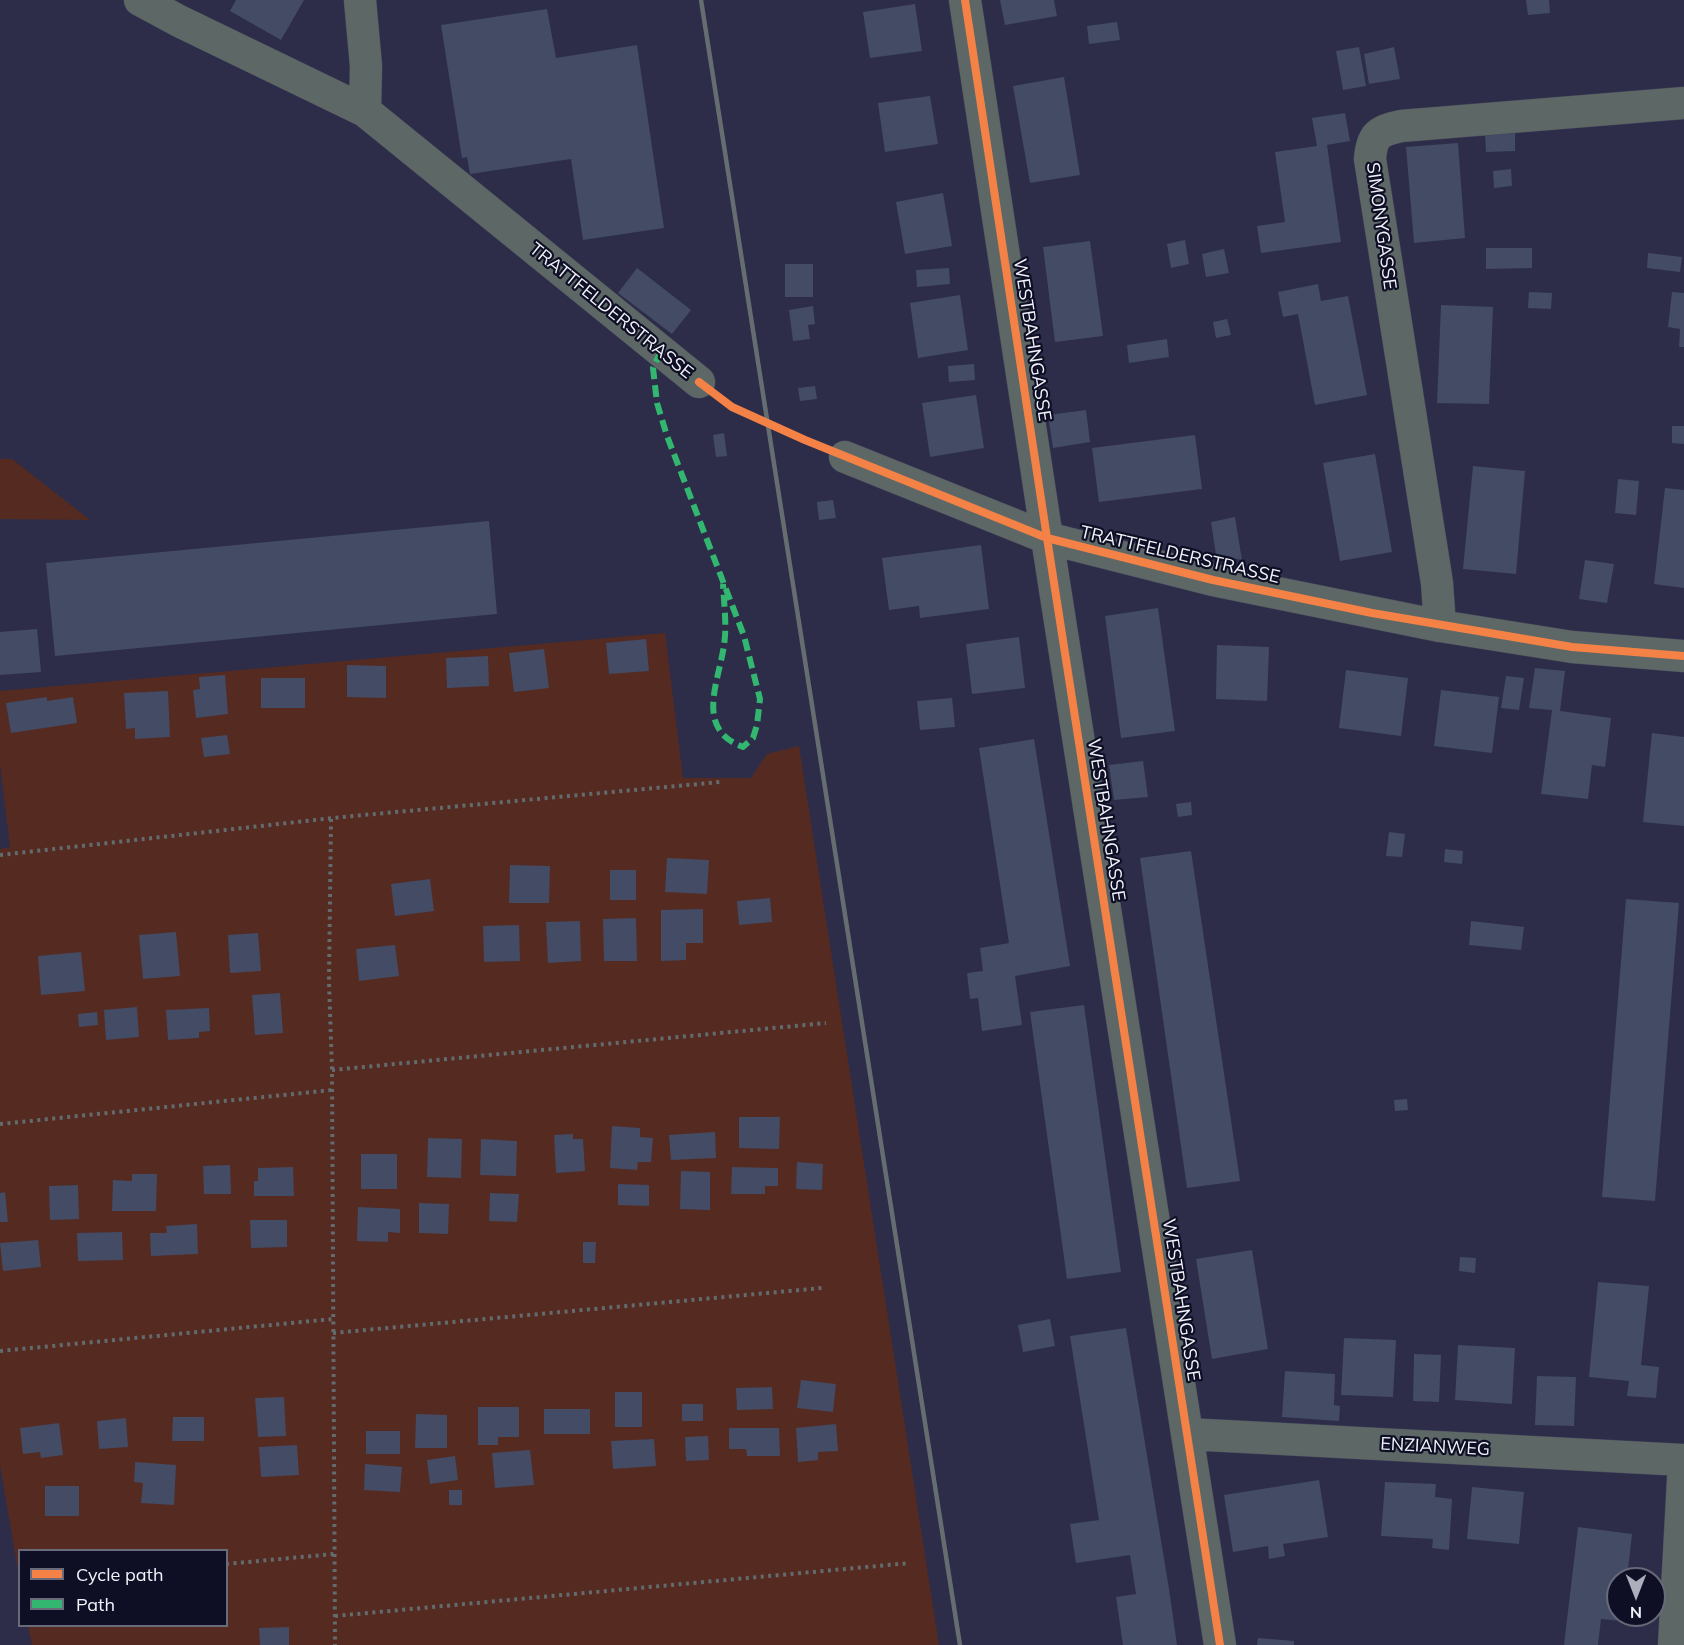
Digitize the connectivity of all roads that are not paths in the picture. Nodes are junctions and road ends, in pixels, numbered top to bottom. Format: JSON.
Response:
{"nodes":[{"id":1,"x":140,"y":0,"type":"edge"},
{"id":2,"x":360,"y":0,"type":"edge"},
{"id":3,"x":965,"y":0,"type":"edge"},
{"id":4,"x":1684,"y":103,"type":"edge"},
{"id":5,"x":365,"y":111,"type":"junction"},
{"id":6,"x":699,"y":382,"type":"dead end"},
{"id":7,"x":845,"y":457,"type":"dead end"},
{"id":8,"x":1047,"y":538,"type":"junction"},
{"id":9,"x":1440,"y":626,"type":"junction"},
{"id":10,"x":1684,"y":657,"type":"edge"},
{"id":11,"x":1187,"y":1434,"type":"junction"},
{"id":12,"x":1684,"y":1461,"type":"edge"},
{"id":13,"x":1220,"y":1645,"type":"edge"},
{"id":14,"x":1674,"y":1645,"type":"edge"}],
"edges":[{"from":1,"to":5,"type":"street","name":"TRATTFELDERSTRASSE"},
{"from":2,"to":5,"type":"street"},
{"from":3,"to":8,"type":"street","name":"WESTBAHNGASSE"},
{"from":4,"to":9,"type":"street","name":"SIMONYGASSE"},
{"from":5,"to":6,"type":"street","name":"TRATTFELDERSTRASSE"},
{"from":7,"to":8,"type":"street","name":"TRATTFELDERSTRASSE"},
{"from":8,"to":9,"type":"street","name":"TRATTFELDERSTRASSE"},
{"from":8,"to":11,"type":"street","name":"WESTBAHNGASSE"},
{"from":9,"to":10,"type":"street","name":"TRATTFELDERSTRASSE"},
{"from":11,"to":12,"type":"street","name":"ENZIANWEG"},
{"from":11,"to":13,"type":"street","name":"WESTBAHNGASSE"},
{"from":12,"to":14,"type":"street"}]}
